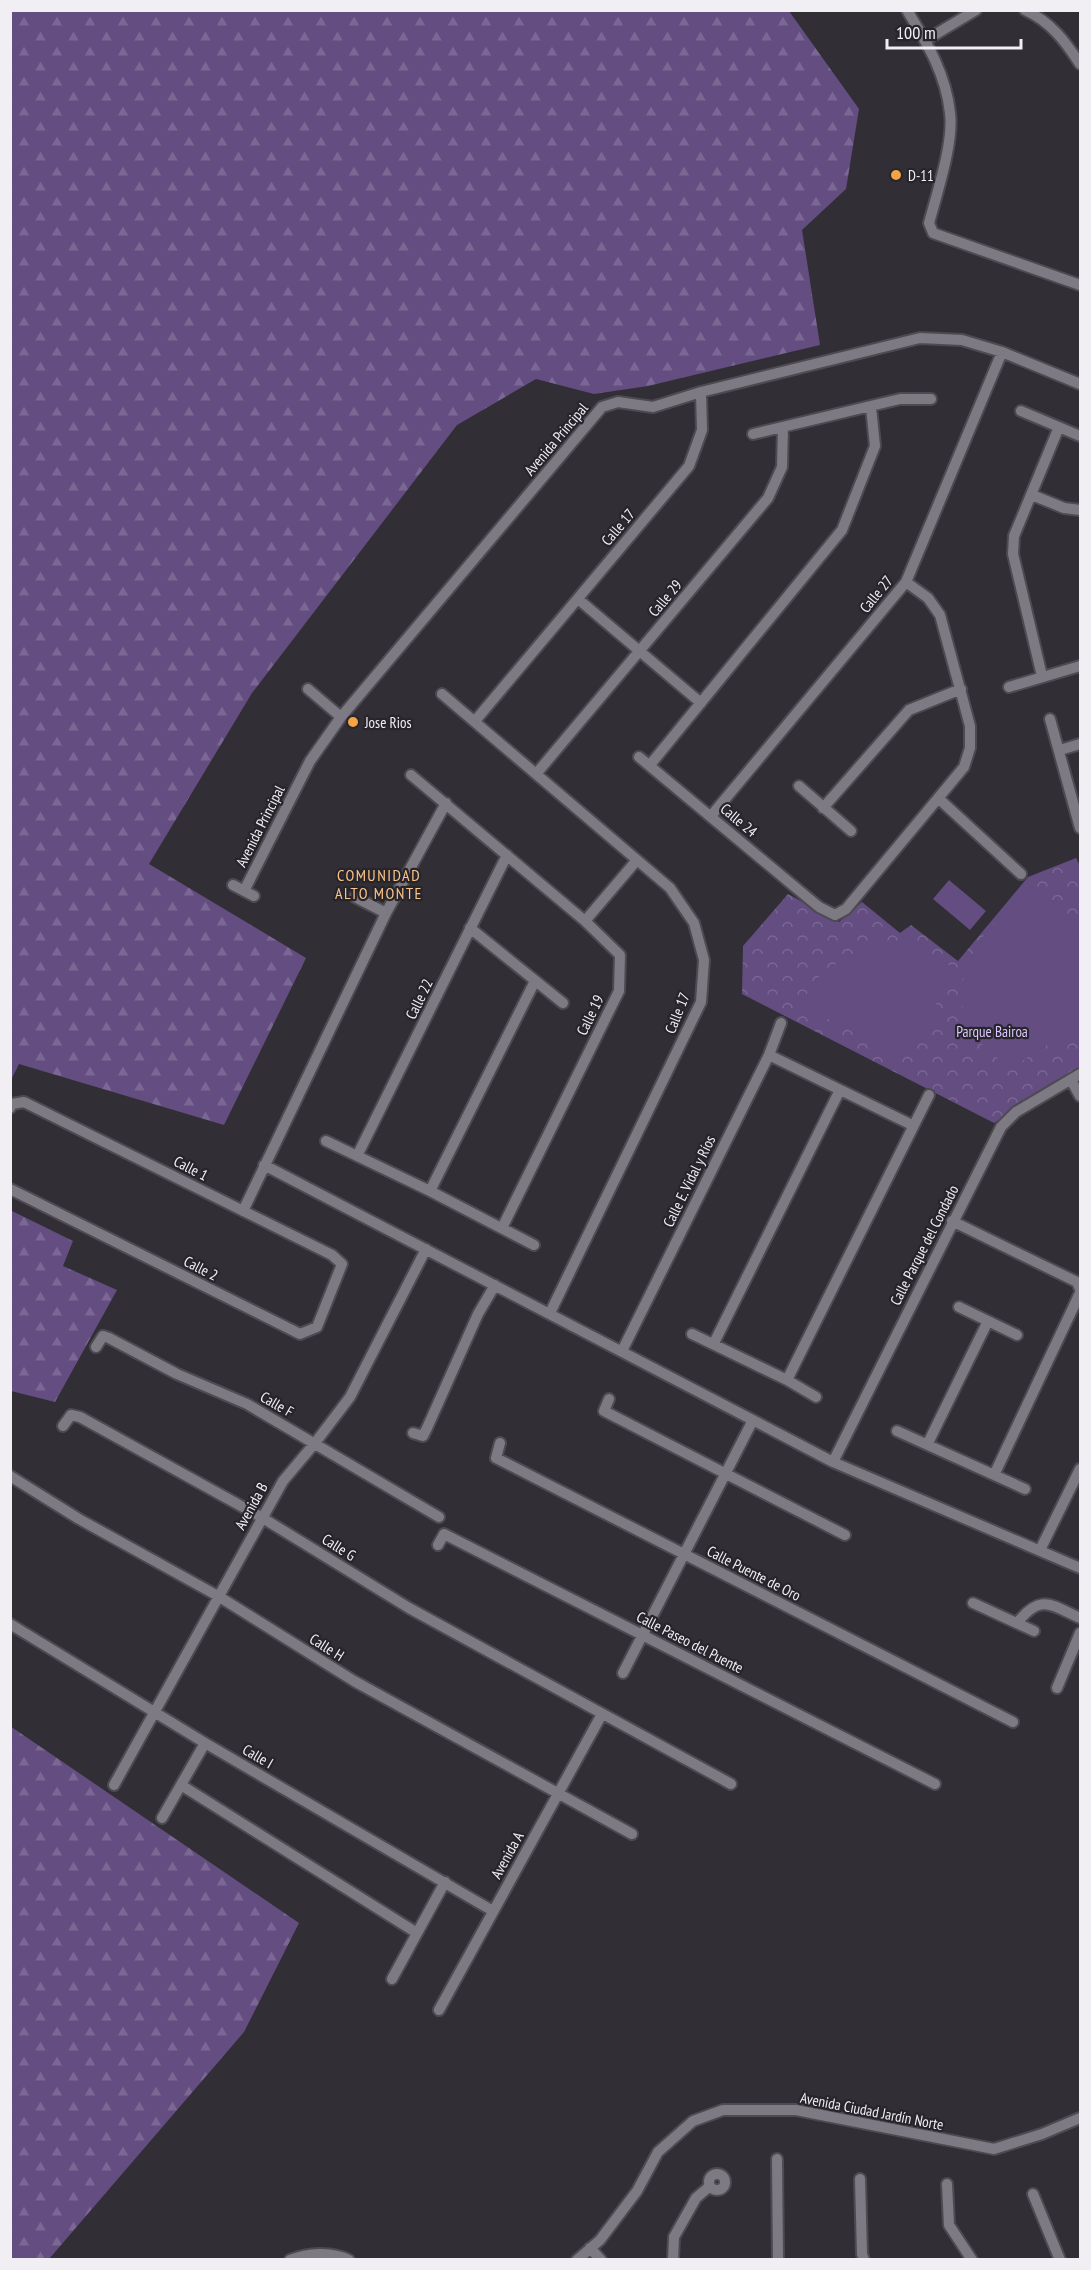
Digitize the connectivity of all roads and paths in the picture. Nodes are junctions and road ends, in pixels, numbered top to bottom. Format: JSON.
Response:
{"nodes":[{"id":1,"x":907,"y":10,"type":"edge"},
{"id":2,"x":976,"y":10,"type":"edge"},
{"id":3,"x":1025,"y":10,"type":"edge"},
{"id":4,"x":926,"y":40,"type":"junction"},
{"id":5,"x":1080,"y":64,"type":"edge"},
{"id":6,"x":1080,"y":285,"type":"edge"},
{"id":7,"x":1002,"y":352,"type":"junction"},
{"id":8,"x":1080,"y":384,"type":"edge"},
{"id":9,"x":701,"y":392,"type":"junction"},
{"id":10,"x":931,"y":399,"type":"dead end"},
{"id":11,"x":871,"y":406,"type":"junction"},
{"id":12,"x":1022,"y":411,"type":"dead end"},
{"id":13,"x":783,"y":427,"type":"junction"},
{"id":14,"x":1059,"y":427,"type":"junction"},
{"id":15,"x":753,"y":434,"type":"dead end"},
{"id":16,"x":1080,"y":436,"type":"edge"},
{"id":17,"x":1032,"y":495,"type":"junction"},
{"id":18,"x":1080,"y":510,"type":"edge"},
{"id":19,"x":906,"y":582,"type":"junction"},
{"id":20,"x":578,"y":599,"type":"junction"},
{"id":21,"x":640,"y":651,"type":"junction"},
{"id":22,"x":1080,"y":666,"type":"edge"},
{"id":23,"x":1042,"y":676,"type":"junction"},
{"id":24,"x":1009,"y":687,"type":"dead end"},
{"id":25,"x":308,"y":689,"type":"dead end"},
{"id":26,"x":961,"y":689,"type":"junction"},
{"id":27,"x":442,"y":694,"type":"dead end"},
{"id":28,"x":702,"y":703,"type":"junction"},
{"id":29,"x":341,"y":717,"type":"junction"},
{"id":30,"x":1050,"y":719,"type":"dead end"},
{"id":31,"x":475,"y":721,"type":"junction"},
{"id":32,"x":1080,"y":744,"type":"edge"},
{"id":33,"x":1060,"y":750,"type":"junction"},
{"id":34,"x":639,"y":757,"type":"dead end"},
{"id":35,"x":650,"y":765,"type":"junction"},
{"id":36,"x":536,"y":774,"type":"junction"},
{"id":37,"x":411,"y":775,"type":"dead end"},
{"id":38,"x":799,"y":786,"type":"dead end"},
{"id":39,"x":938,"y":798,"type":"junction"},
{"id":40,"x":446,"y":803,"type":"junction"},
{"id":41,"x":823,"y":808,"type":"junction"},
{"id":42,"x":711,"y":816,"type":"junction"},
{"id":43,"x":1080,"y":828,"type":"edge"},
{"id":44,"x":851,"y":831,"type":"dead end"},
{"id":45,"x":507,"y":855,"type":"junction"},
{"id":46,"x":637,"y":860,"type":"junction"},
{"id":47,"x":1021,"y":874,"type":"dead end"},
{"id":48,"x":234,"y":885,"type":"dead end"},
{"id":49,"x":355,"y":897,"type":"dead end"},
{"id":50,"x":386,"y":913,"type":"junction"},
{"id":51,"x":585,"y":921,"type":"junction"},
{"id":52,"x":470,"y":928,"type":"junction"},
{"id":53,"x":535,"y":981,"type":"junction"},
{"id":54,"x":563,"y":1003,"type":"dead end"},
{"id":55,"x":781,"y":1023,"type":"dead end"},
{"id":56,"x":769,"y":1055,"type":"junction"},
{"id":57,"x":1076,"y":1077,"type":"edge"},
{"id":58,"x":840,"y":1090,"type":"junction"},
{"id":59,"x":928,"y":1095,"type":"dead end"},
{"id":60,"x":1080,"y":1096,"type":"edge"},
{"id":61,"x":10,"y":1108,"type":"edge"},
{"id":62,"x":912,"y":1125,"type":"junction"},
{"id":63,"x":326,"y":1141,"type":"dead end"},
{"id":64,"x":357,"y":1156,"type":"junction"},
{"id":65,"x":264,"y":1165,"type":"junction"},
{"id":66,"x":10,"y":1189,"type":"edge"},
{"id":67,"x":430,"y":1191,"type":"junction"},
{"id":68,"x":243,"y":1211,"type":"junction"},
{"id":69,"x":952,"y":1221,"type":"junction"},
{"id":70,"x":502,"y":1228,"type":"junction"},
{"id":71,"x":534,"y":1245,"type":"dead end"},
{"id":72,"x":426,"y":1249,"type":"junction"},
{"id":73,"x":342,"y":1264,"type":"joint"},
{"id":74,"x":495,"y":1285,"type":"junction"},
{"id":75,"x":1079,"y":1288,"type":"edge"},
{"id":76,"x":959,"y":1307,"type":"dead end"},
{"id":77,"x":550,"y":1313,"type":"junction"},
{"id":78,"x":988,"y":1321,"type":"junction"},
{"id":79,"x":692,"y":1334,"type":"dead end"},
{"id":80,"x":1017,"y":1335,"type":"dead end"},
{"id":81,"x":714,"y":1344,"type":"junction"},
{"id":82,"x":96,"y":1347,"type":"dead end"},
{"id":83,"x":622,"y":1352,"type":"junction"},
{"id":84,"x":787,"y":1380,"type":"junction"},
{"id":85,"x":816,"y":1397,"type":"dead end"},
{"id":86,"x":609,"y":1399,"type":"dead end"},
{"id":87,"x":753,"y":1420,"type":"junction"},
{"id":88,"x":63,"y":1426,"type":"dead end"},
{"id":89,"x":897,"y":1431,"type":"dead end"},
{"id":90,"x":413,"y":1433,"type":"dead end"},
{"id":91,"x":315,"y":1443,"type":"junction"},
{"id":92,"x":500,"y":1443,"type":"dead end"},
{"id":93,"x":927,"y":1443,"type":"junction"},
{"id":94,"x":833,"y":1462,"type":"junction"},
{"id":95,"x":1080,"y":1469,"type":"edge"},
{"id":96,"x":994,"y":1473,"type":"junction"},
{"id":97,"x":726,"y":1474,"type":"junction"},
{"id":98,"x":10,"y":1476,"type":"edge"},
{"id":99,"x":1025,"y":1489,"type":"dead end"},
{"id":100,"x":261,"y":1517,"type":"junction"},
{"id":101,"x":439,"y":1517,"type":"dead end"},
{"id":102,"x":845,"y":1535,"type":"dead end"},
{"id":103,"x":438,"y":1545,"type":"dead end"},
{"id":104,"x":1040,"y":1550,"type":"junction"},
{"id":105,"x":686,"y":1555,"type":"junction"},
{"id":106,"x":1080,"y":1568,"type":"edge"},
{"id":107,"x":218,"y":1596,"type":"junction"},
{"id":108,"x":973,"y":1603,"type":"dead end"},
{"id":109,"x":1080,"y":1618,"type":"edge"},
{"id":110,"x":1017,"y":1623,"type":"junction"},
{"id":111,"x":10,"y":1624,"type":"edge"},
{"id":112,"x":1034,"y":1631,"type":"dead end"},
{"id":113,"x":1080,"y":1633,"type":"edge"},
{"id":114,"x":644,"y":1635,"type":"junction"},
{"id":115,"x":623,"y":1673,"type":"dead end"},
{"id":116,"x":1057,"y":1688,"type":"dead end"},
{"id":117,"x":154,"y":1712,"type":"junction"},
{"id":118,"x":602,"y":1714,"type":"junction"},
{"id":119,"x":1013,"y":1722,"type":"dead end"},
{"id":120,"x":206,"y":1743,"type":"junction"},
{"id":121,"x":731,"y":1784,"type":"dead end"},
{"id":122,"x":935,"y":1784,"type":"dead end"},
{"id":123,"x":114,"y":1785,"type":"dead end"},
{"id":124,"x":181,"y":1785,"type":"junction"},
{"id":125,"x":558,"y":1794,"type":"junction"},
{"id":126,"x":162,"y":1818,"type":"dead end"},
{"id":127,"x":632,"y":1834,"type":"dead end"},
{"id":128,"x":445,"y":1882,"type":"junction"},
{"id":129,"x":493,"y":1911,"type":"junction"},
{"id":130,"x":417,"y":1934,"type":"junction"},
{"id":131,"x":393,"y":1979,"type":"dead end"},
{"id":132,"x":439,"y":2010,"type":"dead end"},
{"id":133,"x":1080,"y":2118,"type":"edge"},
{"id":134,"x":777,"y":2159,"type":"dead end"},
{"id":135,"x":860,"y":2179,"type":"dead end"},
{"id":136,"x":947,"y":2184,"type":"dead end"},
{"id":137,"x":710,"y":2186,"type":"dead end"},
{"id":138,"x":1033,"y":2194,"type":"dead end"},
{"id":139,"x":585,"y":2255,"type":"edge"},
{"id":140,"x":290,"y":2259,"type":"edge"},
{"id":141,"x":349,"y":2259,"type":"edge"},
{"id":142,"x":601,"y":2259,"type":"edge"},
{"id":143,"x":673,"y":2259,"type":"edge"},
{"id":144,"x":778,"y":2259,"type":"edge"},
{"id":145,"x":864,"y":2259,"type":"edge"},
{"id":146,"x":972,"y":2259,"type":"edge"},
{"id":147,"x":1060,"y":2259,"type":"edge"}],
"edges":[{"from":1,"to":4,"type":"street"},
{"from":2,"to":4,"type":"street"},
{"from":3,"to":5,"type":"street"},
{"from":4,"to":6,"type":"street"},
{"from":7,"to":8,"type":"street","name":"Avenida Principal"},
{"from":7,"to":9,"type":"street","name":"Avenida Principal"},
{"from":7,"to":19,"type":"street","name":"Calle 27"},
{"from":9,"to":20,"type":"street","name":"Calle 17"},
{"from":9,"to":29,"type":"street","name":"Avenida Principal"},
{"from":10,"to":11,"type":"street"},
{"from":11,"to":13,"type":"street"},
{"from":11,"to":28,"type":"street"},
{"from":12,"to":14,"type":"street"},
{"from":13,"to":15,"type":"street"},
{"from":13,"to":21,"type":"street","name":"Calle 29"},
{"from":14,"to":16,"type":"street"},
{"from":14,"to":17,"type":"street"},
{"from":17,"to":18,"type":"street"},
{"from":17,"to":23,"type":"street"},
{"from":19,"to":26,"type":"street","name":"Calle 24"},
{"from":19,"to":42,"type":"street","name":"Calle 27"},
{"from":20,"to":21,"type":"street"},
{"from":20,"to":31,"type":"street","name":"Calle 17"},
{"from":21,"to":28,"type":"street"},
{"from":21,"to":36,"type":"street","name":"Calle 29"},
{"from":22,"to":23,"type":"street"},
{"from":23,"to":24,"type":"street"},
{"from":25,"to":29,"type":"street"},
{"from":26,"to":39,"type":"street","name":"Calle 24"},
{"from":26,"to":41,"type":"street"},
{"from":27,"to":31,"type":"street","name":"Calle 17"},
{"from":28,"to":35,"type":"street"},
{"from":29,"to":48,"type":"street","name":"Avenida Principal"},
{"from":30,"to":33,"type":"street"},
{"from":31,"to":36,"type":"street","name":"Calle 17"},
{"from":32,"to":33,"type":"street"},
{"from":33,"to":43,"type":"street"},
{"from":34,"to":35,"type":"street","name":"Calle 24"},
{"from":35,"to":42,"type":"street","name":"Calle 24"},
{"from":36,"to":46,"type":"street","name":"Calle 17"},
{"from":37,"to":40,"type":"street","name":"Calle 19"},
{"from":38,"to":41,"type":"street"},
{"from":39,"to":42,"type":"street","name":"Calle 24"},
{"from":39,"to":47,"type":"street"},
{"from":40,"to":45,"type":"street","name":"Calle 19"},
{"from":40,"to":50,"type":"street"},
{"from":41,"to":44,"type":"street"},
{"from":45,"to":51,"type":"street","name":"Calle 19"},
{"from":45,"to":52,"type":"street","name":"Calle 22"},
{"from":46,"to":51,"type":"street"},
{"from":46,"to":77,"type":"street","name":"Calle 17"},
{"from":49,"to":50,"type":"street"},
{"from":50,"to":65,"type":"street"},
{"from":51,"to":70,"type":"street","name":"Calle 19"},
{"from":52,"to":53,"type":"street"},
{"from":52,"to":64,"type":"street","name":"Calle 22"},
{"from":53,"to":54,"type":"street"},
{"from":53,"to":67,"type":"street"},
{"from":55,"to":56,"type":"street","name":"Calle E. Vidal y Ríos"},
{"from":56,"to":58,"type":"street"},
{"from":56,"to":83,"type":"street","name":"Calle E. Vidal y Ríos"},
{"from":57,"to":60,"type":"street"},
{"from":57,"to":69,"type":"street","name":"Calle Parque del Condado"},
{"from":58,"to":62,"type":"street"},
{"from":58,"to":81,"type":"street"},
{"from":59,"to":62,"type":"street"},
{"from":61,"to":68,"type":"street","name":"Calle 1"},
{"from":62,"to":84,"type":"street"},
{"from":63,"to":64,"type":"street"},
{"from":64,"to":67,"type":"street"},
{"from":65,"to":68,"type":"street"},
{"from":65,"to":72,"type":"street"},
{"from":66,"to":73,"type":"street","name":"Calle 2"},
{"from":67,"to":70,"type":"street"},
{"from":68,"to":73,"type":"street","name":"Calle 1"},
{"from":69,"to":75,"type":"street"},
{"from":69,"to":94,"type":"street","name":"Calle Parque del Condado"},
{"from":70,"to":71,"type":"street"},
{"from":72,"to":74,"type":"street"},
{"from":72,"to":91,"type":"street","name":"Avenida B"},
{"from":74,"to":77,"type":"street"},
{"from":74,"to":90,"type":"street"},
{"from":75,"to":96,"type":"street"},
{"from":76,"to":78,"type":"street"},
{"from":77,"to":83,"type":"street"},
{"from":78,"to":80,"type":"street"},
{"from":78,"to":93,"type":"street"},
{"from":79,"to":81,"type":"street"},
{"from":81,"to":84,"type":"street"},
{"from":82,"to":91,"type":"street","name":"Calle F"},
{"from":83,"to":87,"type":"street"},
{"from":84,"to":85,"type":"street"},
{"from":86,"to":97,"type":"street"},
{"from":87,"to":94,"type":"street"},
{"from":87,"to":97,"type":"street"},
{"from":88,"to":100,"type":"street","name":"Calle G"},
{"from":89,"to":93,"type":"street"},
{"from":91,"to":100,"type":"street","name":"Avenida B"},
{"from":91,"to":101,"type":"street","name":"Calle F"},
{"from":92,"to":105,"type":"street","name":"Calle Puente de Oro"},
{"from":93,"to":96,"type":"street"},
{"from":94,"to":104,"type":"street"},
{"from":95,"to":104,"type":"street"},
{"from":96,"to":99,"type":"street"},
{"from":97,"to":102,"type":"street"},
{"from":97,"to":105,"type":"street"},
{"from":98,"to":107,"type":"street","name":"Calle H"},
{"from":100,"to":107,"type":"street","name":"Avenida B"},
{"from":100,"to":118,"type":"street","name":"Calle G"},
{"from":103,"to":114,"type":"street","name":"Calle Paseo del Puente"},
{"from":104,"to":106,"type":"street"},
{"from":105,"to":114,"type":"street"},
{"from":105,"to":119,"type":"street","name":"Calle Puente de Oro"},
{"from":107,"to":117,"type":"street","name":"Avenida B"},
{"from":107,"to":125,"type":"street","name":"Calle H"},
{"from":108,"to":110,"type":"street"},
{"from":109,"to":110,"type":"street"},
{"from":110,"to":112,"type":"street"},
{"from":111,"to":117,"type":"street","name":"Calle I"},
{"from":113,"to":116,"type":"street"},
{"from":114,"to":115,"type":"street"},
{"from":114,"to":122,"type":"street","name":"Calle Paseo del Puente"},
{"from":117,"to":120,"type":"street","name":"Calle I"},
{"from":117,"to":123,"type":"street","name":"Avenida B"},
{"from":118,"to":121,"type":"street","name":"Calle G"},
{"from":118,"to":125,"type":"street","name":"Avenida A"},
{"from":120,"to":124,"type":"street"},
{"from":120,"to":128,"type":"street","name":"Calle I"},
{"from":124,"to":126,"type":"street"},
{"from":124,"to":130,"type":"street"},
{"from":125,"to":127,"type":"street","name":"Calle H"},
{"from":125,"to":129,"type":"street","name":"Avenida A"},
{"from":128,"to":129,"type":"street","name":"Calle I"},
{"from":128,"to":130,"type":"street"},
{"from":129,"to":132,"type":"street","name":"Avenida A"},
{"from":130,"to":131,"type":"street"},
{"from":133,"to":139,"type":"street","name":"Avenida Ciudad Jardín Norte"},
{"from":134,"to":144,"type":"street"},
{"from":135,"to":145,"type":"street"},
{"from":136,"to":146,"type":"street"},
{"from":137,"to":143,"type":"street"},
{"from":138,"to":147,"type":"street"},
{"from":139,"to":142,"type":"street"},
{"from":140,"to":141,"type":"street"}]}
